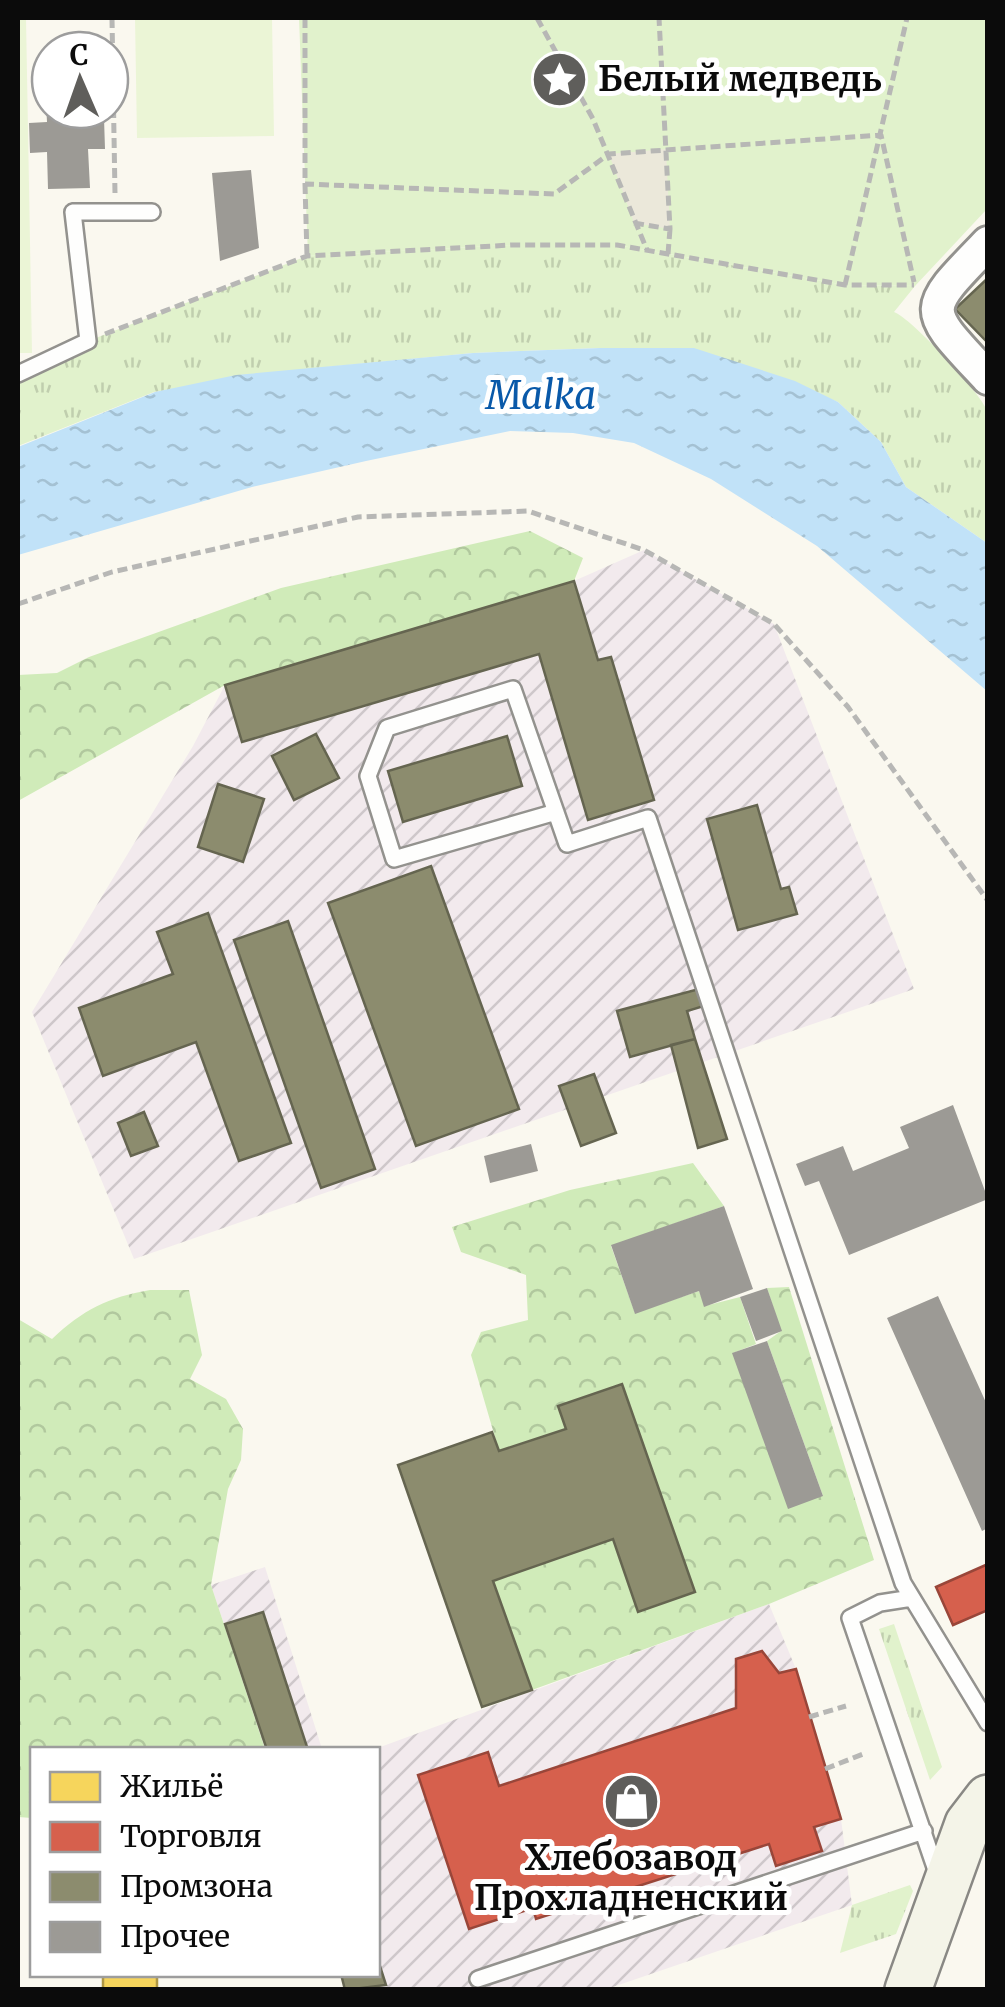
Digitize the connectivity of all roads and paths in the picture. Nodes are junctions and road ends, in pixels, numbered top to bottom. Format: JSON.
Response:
{"nodes":[{"id":1,"x":112,"y":18,"type":"edge"},
{"id":2,"x":305,"y":18,"type":"edge"},
{"id":3,"x":537,"y":18,"type":"edge"},
{"id":4,"x":659,"y":18,"type":"edge"},
{"id":5,"x":907,"y":18,"type":"edge"},
{"id":6,"x":881,"y":135,"type":"junction"},
{"id":7,"x":666,"y":149,"type":"junction"},
{"id":8,"x":608,"y":154,"type":"junction"},
{"id":9,"x":305,"y":184,"type":"junction"},
{"id":10,"x":116,"y":212,"type":"junction"},
{"id":11,"x":152,"y":212,"type":"dead end"},
{"id":12,"x":634,"y":223,"type":"junction"},
{"id":13,"x":670,"y":229,"type":"junction"},
{"id":14,"x":988,"y":243,"type":"edge"},
{"id":15,"x":647,"y":250,"type":"junction"},
{"id":16,"x":668,"y":254,"type":"junction"},
{"id":17,"x":308,"y":256,"type":"junction"},
{"id":18,"x":845,"y":285,"type":"junction"},
{"id":19,"x":929,"y":288,"type":"junction"},
{"id":20,"x":88,"y":341,"type":"junction"},
{"id":21,"x":18,"y":374,"type":"edge"},
{"id":22,"x":988,"y":378,"type":"edge"},
{"id":23,"x":18,"y":604,"type":"edge"},
{"id":24,"x":556,"y":812,"type":"junction"},
{"id":25,"x":988,"y":901,"type":"edge"},
{"id":26,"x":912,"y":1598,"type":"junction"},
{"id":27,"x":846,"y":1706,"type":"dead end"},
{"id":28,"x":809,"y":1716,"type":"dead end"},
{"id":29,"x":988,"y":1723,"type":"edge"},
{"id":30,"x":864,"y":1754,"type":"dead end"},
{"id":31,"x":825,"y":1769,"type":"dead end"},
{"id":32,"x":988,"y":1798,"type":"edge"},
{"id":33,"x":924,"y":1831,"type":"junction"},
{"id":34,"x":942,"y":1889,"type":"junction"},
{"id":35,"x":478,"y":1979,"type":"dead end"},
{"id":36,"x":908,"y":1990,"type":"edge"}],
"edges":[{"from":1,"to":10,"type":"path"},
{"from":2,"to":9,"type":"path"},
{"from":3,"to":8,"type":"path"},
{"from":4,"to":7,"type":"path"},
{"from":5,"to":6,"type":"path"},
{"from":6,"to":7,"type":"path"},
{"from":6,"to":18,"type":"path"},
{"from":6,"to":19,"type":"path"},
{"from":7,"to":8,"type":"path"},
{"from":7,"to":13,"type":"path"},
{"from":8,"to":9,"type":"path"},
{"from":8,"to":12,"type":"path"},
{"from":9,"to":17,"type":"path"},
{"from":10,"to":11,"type":"lane"},
{"from":10,"to":20,"type":"lane"},
{"from":12,"to":13,"type":"path"},
{"from":12,"to":15,"type":"path"},
{"from":13,"to":16,"type":"path"},
{"from":14,"to":19,"type":"street"},
{"from":15,"to":16,"type":"path"},
{"from":15,"to":17,"type":"path"},
{"from":16,"to":18,"type":"path"},
{"from":17,"to":20,"type":"path"},
{"from":18,"to":19,"type":"path"},
{"from":19,"to":22,"type":"street"},
{"from":20,"to":21,"type":"lane"},
{"from":23,"to":25,"type":"path"},
{"from":24,"to":24,"type":"lane"},
{"from":24,"to":26,"type":"lane"},
{"from":26,"to":29,"type":"lane"},
{"from":26,"to":33,"type":"lane"},
{"from":27,"to":28,"type":"path"},
{"from":30,"to":31,"type":"path"},
{"from":32,"to":34,"type":"street"},
{"from":33,"to":34,"type":"lane"},
{"from":33,"to":35,"type":"lane"},
{"from":34,"to":36,"type":"street"}]}
